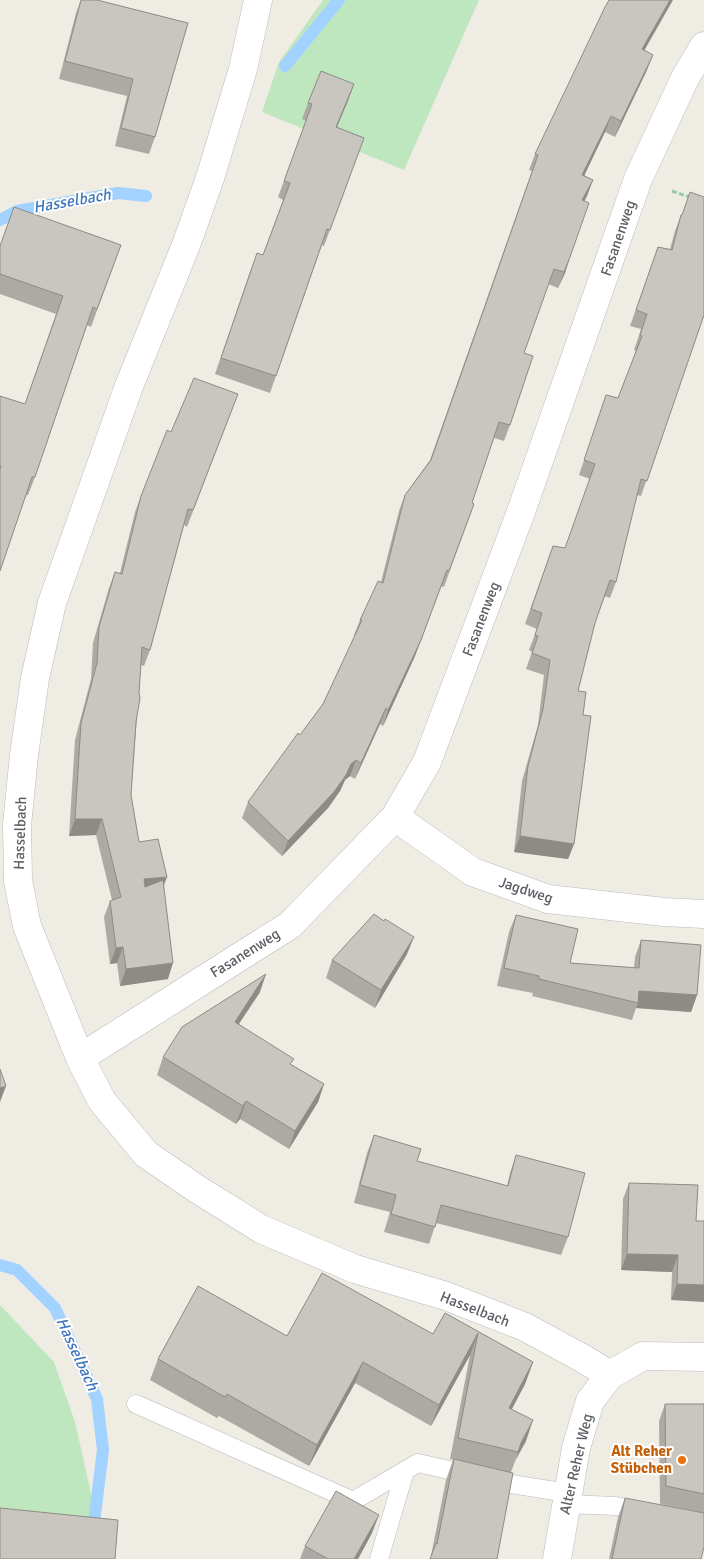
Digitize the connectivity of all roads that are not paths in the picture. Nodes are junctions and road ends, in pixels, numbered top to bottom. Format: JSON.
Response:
{"nodes":[{"id":1,"x":255,"y":1,"type":"edge"},
{"id":2,"x":704,"y":46,"type":"edge"},
{"id":3,"x":396,"y":817,"type":"junction"},
{"id":4,"x":704,"y":914,"type":"edge"},
{"id":5,"x":80,"y":1058,"type":"junction"},
{"id":6,"x":704,"y":1357,"type":"edge"},
{"id":7,"x":610,"y":1375,"type":"junction"},
{"id":8,"x":136,"y":1404,"type":"dead end"},
{"id":9,"x":405,"y":1470,"type":"junction"},
{"id":10,"x":567,"y":1499,"type":"junction"},
{"id":11,"x":665,"y":1516,"type":"edge"},
{"id":12,"x":379,"y":1559,"type":"edge"},
{"id":13,"x":557,"y":1559,"type":"edge"}],
"edges":[{"from":1,"to":5,"type":"street","name":"Hasselbach"},
{"from":2,"to":3,"type":"street","name":"Fasanenweg"},
{"from":3,"to":4,"type":"street","name":"Jagdweg"},
{"from":3,"to":5,"type":"street","name":"Fasanenweg"},
{"from":5,"to":7,"type":"street","name":"Hasselbach"},
{"from":6,"to":7,"type":"street"},
{"from":7,"to":10,"type":"street","name":"Alter Reher Weg"},
{"from":8,"to":9,"type":"lane"},
{"from":9,"to":10,"type":"lane"},
{"from":9,"to":12,"type":"lane"},
{"from":10,"to":11,"type":"lane"},
{"from":10,"to":13,"type":"street","name":"Alter Reher Weg"}]}
